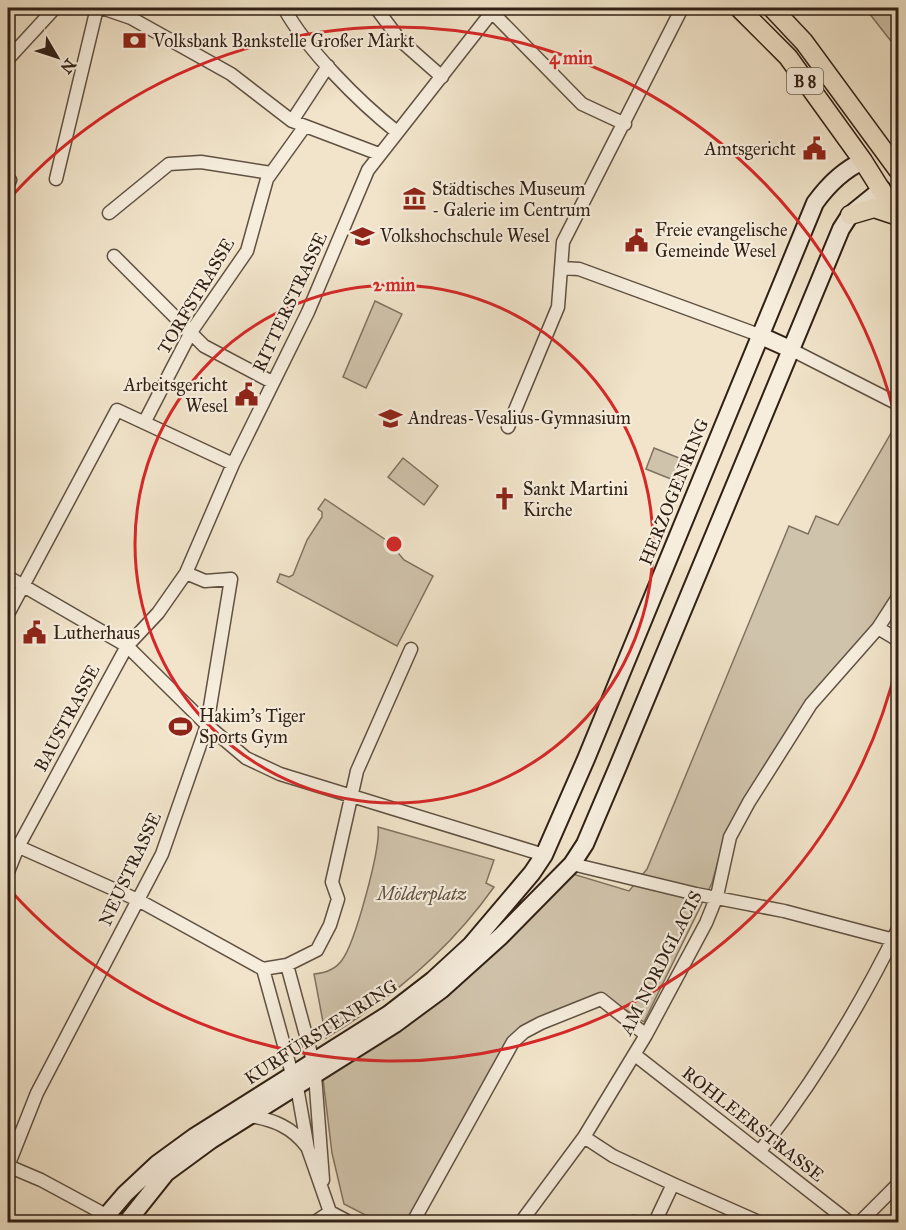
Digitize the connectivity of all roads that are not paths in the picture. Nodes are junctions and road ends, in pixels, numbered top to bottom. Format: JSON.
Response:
{"nodes":[{"id":1,"x":55,"y":8,"type":"edge"},
{"id":2,"x":97,"y":8,"type":"edge"},
{"id":3,"x":102,"y":8,"type":"edge"},
{"id":4,"x":284,"y":8,"type":"edge"},
{"id":5,"x":376,"y":8,"type":"edge"},
{"id":6,"x":682,"y":8,"type":"edge"},
{"id":7,"x":739,"y":8,"type":"edge"},
{"id":8,"x":772,"y":8,"type":"edge"},
{"id":9,"x":492,"y":9,"type":"edge"},
{"id":10,"x":8,"y":59,"type":"edge"},
{"id":11,"x":328,"y":66,"type":"junction"},
{"id":12,"x":442,"y":77,"type":"junction"},
{"id":13,"x":292,"y":121,"type":"junction"},
{"id":14,"x":625,"y":124,"type":"junction"},
{"id":15,"x":305,"y":126,"type":"junction"},
{"id":16,"x":397,"y":132,"type":"junction"},
{"id":17,"x":379,"y":154,"type":"junction"},
{"id":18,"x":863,"y":161,"type":"junction"},
{"id":19,"x":894,"y":163,"type":"edge"},
{"id":20,"x":271,"y":173,"type":"junction"},
{"id":21,"x":898,"y":175,"type":"edge"},
{"id":22,"x":8,"y":178,"type":"edge"},
{"id":23,"x":56,"y":179,"type":"dead end"},
{"id":24,"x":8,"y":185,"type":"edge"},
{"id":25,"x":882,"y":189,"type":"junction"},
{"id":26,"x":110,"y":213,"type":"dead end"},
{"id":27,"x":850,"y":215,"type":"junction"},
{"id":28,"x":898,"y":217,"type":"edge"},
{"id":29,"x":114,"y":256,"type":"dead end"},
{"id":30,"x":561,"y":268,"type":"junction"},
{"id":31,"x":191,"y":332,"type":"junction"},
{"id":32,"x":759,"y":335,"type":"junction"},
{"id":33,"x":790,"y":349,"type":"junction"},
{"id":34,"x":273,"y":382,"type":"junction"},
{"id":35,"x":898,"y":404,"type":"edge"},
{"id":36,"x":145,"y":421,"type":"junction"},
{"id":37,"x":508,"y":427,"type":"dead end"},
{"id":38,"x":232,"y":464,"type":"junction"},
{"id":39,"x":186,"y":573,"type":"junction"},
{"id":40,"x":8,"y":577,"type":"edge"},
{"id":41,"x":24,"y":586,"type":"junction"},
{"id":42,"x":898,"y":597,"type":"edge"},
{"id":43,"x":8,"y":614,"type":"edge"},
{"id":44,"x":878,"y":628,"type":"junction"},
{"id":45,"x":898,"y":640,"type":"edge"},
{"id":46,"x":127,"y":646,"type":"junction"},
{"id":47,"x":411,"y":649,"type":"dead end"},
{"id":48,"x":207,"y":725,"type":"junction"},
{"id":49,"x":351,"y":796,"type":"junction"},
{"id":50,"x":13,"y":844,"type":"edge"},
{"id":51,"x":543,"y":855,"type":"junction"},
{"id":52,"x":572,"y":864,"type":"junction"},
{"id":53,"x":8,"y":872,"type":"edge"},
{"id":54,"x":717,"y":896,"type":"junction"},
{"id":55,"x":138,"y":900,"type":"junction"},
{"id":56,"x":897,"y":937,"type":"edge"},
{"id":57,"x":287,"y":965,"type":"junction"},
{"id":58,"x":263,"y":969,"type":"junction"},
{"id":59,"x":646,"y":1035,"type":"junction"},
{"id":60,"x":635,"y":1054,"type":"junction"},
{"id":61,"x":314,"y":1068,"type":"junction"},
{"id":62,"x":295,"y":1081,"type":"junction"},
{"id":63,"x":250,"y":1116,"type":"junction"},
{"id":64,"x":584,"y":1137,"type":"junction"},
{"id":65,"x":309,"y":1149,"type":"junction"},
{"id":66,"x":760,"y":1151,"type":"junction"},
{"id":67,"x":8,"y":1166,"type":"edge"},
{"id":68,"x":673,"y":1184,"type":"junction"},
{"id":69,"x":898,"y":1184,"type":"edge"},
{"id":70,"x":323,"y":1193,"type":"junction"},
{"id":71,"x":330,"y":1212,"type":"junction"},
{"id":72,"x":107,"y":1220,"type":"edge"},
{"id":73,"x":127,"y":1222,"type":"edge"},
{"id":74,"x":315,"y":1222,"type":"edge"},
{"id":75,"x":350,"y":1222,"type":"edge"},
{"id":76,"x":413,"y":1222,"type":"edge"},
{"id":77,"x":521,"y":1222,"type":"edge"},
{"id":78,"x":655,"y":1222,"type":"edge"},
{"id":79,"x":759,"y":1222,"type":"edge"},
{"id":80,"x":849,"y":1222,"type":"edge"},
{"id":81,"x":860,"y":1222,"type":"edge"}],
"edges":[{"from":1,"to":10,"type":"street"},
{"from":2,"to":23,"type":"street"},
{"from":3,"to":13,"type":"street"},
{"from":4,"to":11,"type":"street"},
{"from":5,"to":12,"type":"street"},
{"from":6,"to":14,"type":"street"},
{"from":7,"to":18,"type":"main road","number":"B 8"},
{"from":8,"to":19,"type":"main road","number":"B 8"},
{"from":9,"to":12,"type":"street","name":"RITTERSTRASSE"},
{"from":9,"to":14,"type":"street"},
{"from":11,"to":13,"type":"street"},
{"from":11,"to":16,"type":"street"},
{"from":12,"to":16,"type":"street","name":"RITTERSTRASSE"},
{"from":13,"to":15,"type":"street"},
{"from":14,"to":30,"type":"street"},
{"from":15,"to":17,"type":"street"},
{"from":15,"to":20,"type":"street","name":"TORFSTRASSE"},
{"from":16,"to":17,"type":"street","name":"RITTERSTRASSE"},
{"from":17,"to":34,"type":"street","name":"RITTERSTRASSE"},
{"from":18,"to":19,"type":"main road"},
{"from":18,"to":25,"type":"main road","number":"B 8"},
{"from":18,"to":32,"type":"main road","name":"HERZOGENRING"},
{"from":20,"to":26,"type":"street"},
{"from":20,"to":31,"type":"street","name":"TORFSTRASSE"},
{"from":21,"to":25,"type":"main road"},
{"from":22,"to":24,"type":"street"},
{"from":25,"to":27,"type":"main road"},
{"from":25,"to":28,"type":"main road","number":"B 8"},
{"from":27,"to":28,"type":"main road"},
{"from":27,"to":33,"type":"main road"},
{"from":29,"to":31,"type":"street"},
{"from":30,"to":32,"type":"street"},
{"from":30,"to":37,"type":"street"},
{"from":31,"to":34,"type":"street"},
{"from":31,"to":36,"type":"street","name":"TORFSTRASSE"},
{"from":32,"to":33,"type":"main road"},
{"from":32,"to":51,"type":"main road","name":"HERZOGENRING"},
{"from":33,"to":35,"type":"street"},
{"from":33,"to":52,"type":"main road"},
{"from":34,"to":38,"type":"street","name":"RITTERSTRASSE"},
{"from":36,"to":38,"type":"street"},
{"from":36,"to":41,"type":"street"},
{"from":38,"to":39,"type":"street","name":"RITTERSTRASSE"},
{"from":39,"to":46,"type":"street","name":"BAUSTRASSE"},
{"from":39,"to":48,"type":"street","name":"NEUSTRASSE"},
{"from":40,"to":41,"type":"street"},
{"from":41,"to":43,"type":"street"},
{"from":41,"to":46,"type":"street"},
{"from":42,"to":44,"type":"street","name":"AM NORDGLACIS"},
{"from":44,"to":45,"type":"street"},
{"from":44,"to":54,"type":"street","name":"AM NORDGLACIS"},
{"from":46,"to":48,"type":"street"},
{"from":46,"to":50,"type":"street","name":"BAUSTRASSE"},
{"from":47,"to":49,"type":"street"},
{"from":48,"to":49,"type":"street"},
{"from":48,"to":55,"type":"street","name":"NEUSTRASSE"},
{"from":49,"to":51,"type":"street"},
{"from":49,"to":57,"type":"street"},
{"from":50,"to":53,"type":"street","name":"BAUSTRASSE"},
{"from":50,"to":55,"type":"street"},
{"from":51,"to":52,"type":"main road"},
{"from":51,"to":61,"type":"main road","name":"KURFÜRSTENRING"},
{"from":52,"to":54,"type":"street"},
{"from":52,"to":61,"type":"main road","name":"KURFÜRSTENRING"},
{"from":54,"to":56,"type":"street"},
{"from":54,"to":59,"type":"street","name":"AM NORDGLACIS"},
{"from":55,"to":58,"type":"street"},
{"from":55,"to":67,"type":"street","name":"NEUSTRASSE"},
{"from":56,"to":66,"type":"street"},
{"from":57,"to":58,"type":"street"},
{"from":57,"to":61,"type":"street"},
{"from":58,"to":62,"type":"street"},
{"from":59,"to":60,"type":"street","name":"AM NORDGLACIS"},
{"from":59,"to":76,"type":"street"},
{"from":60,"to":64,"type":"street","name":"AM NORDGLACIS"},
{"from":60,"to":66,"type":"street","name":"ROHLEERSTRASSE"},
{"from":61,"to":62,"type":"main road","name":"KURFÜRSTENRING"},
{"from":61,"to":70,"type":"street"},
{"from":62,"to":63,"type":"main road","name":"KURFÜRSTENRING"},
{"from":62,"to":65,"type":"street"},
{"from":62,"to":72,"type":"main road","name":"KURFÜRSTENRING"},
{"from":63,"to":65,"type":"street"},
{"from":63,"to":73,"type":"main road","name":"KURFÜRSTENRING"},
{"from":64,"to":68,"type":"street"},
{"from":64,"to":77,"type":"street","name":"AM NORDGLACIS"},
{"from":65,"to":70,"type":"street"},
{"from":66,"to":80,"type":"street","name":"ROHLEERSTRASSE"},
{"from":67,"to":72,"type":"street"},
{"from":68,"to":78,"type":"street"},
{"from":68,"to":79,"type":"street"},
{"from":69,"to":81,"type":"street"},
{"from":70,"to":71,"type":"street"},
{"from":71,"to":74,"type":"street"},
{"from":71,"to":75,"type":"street"}]}
